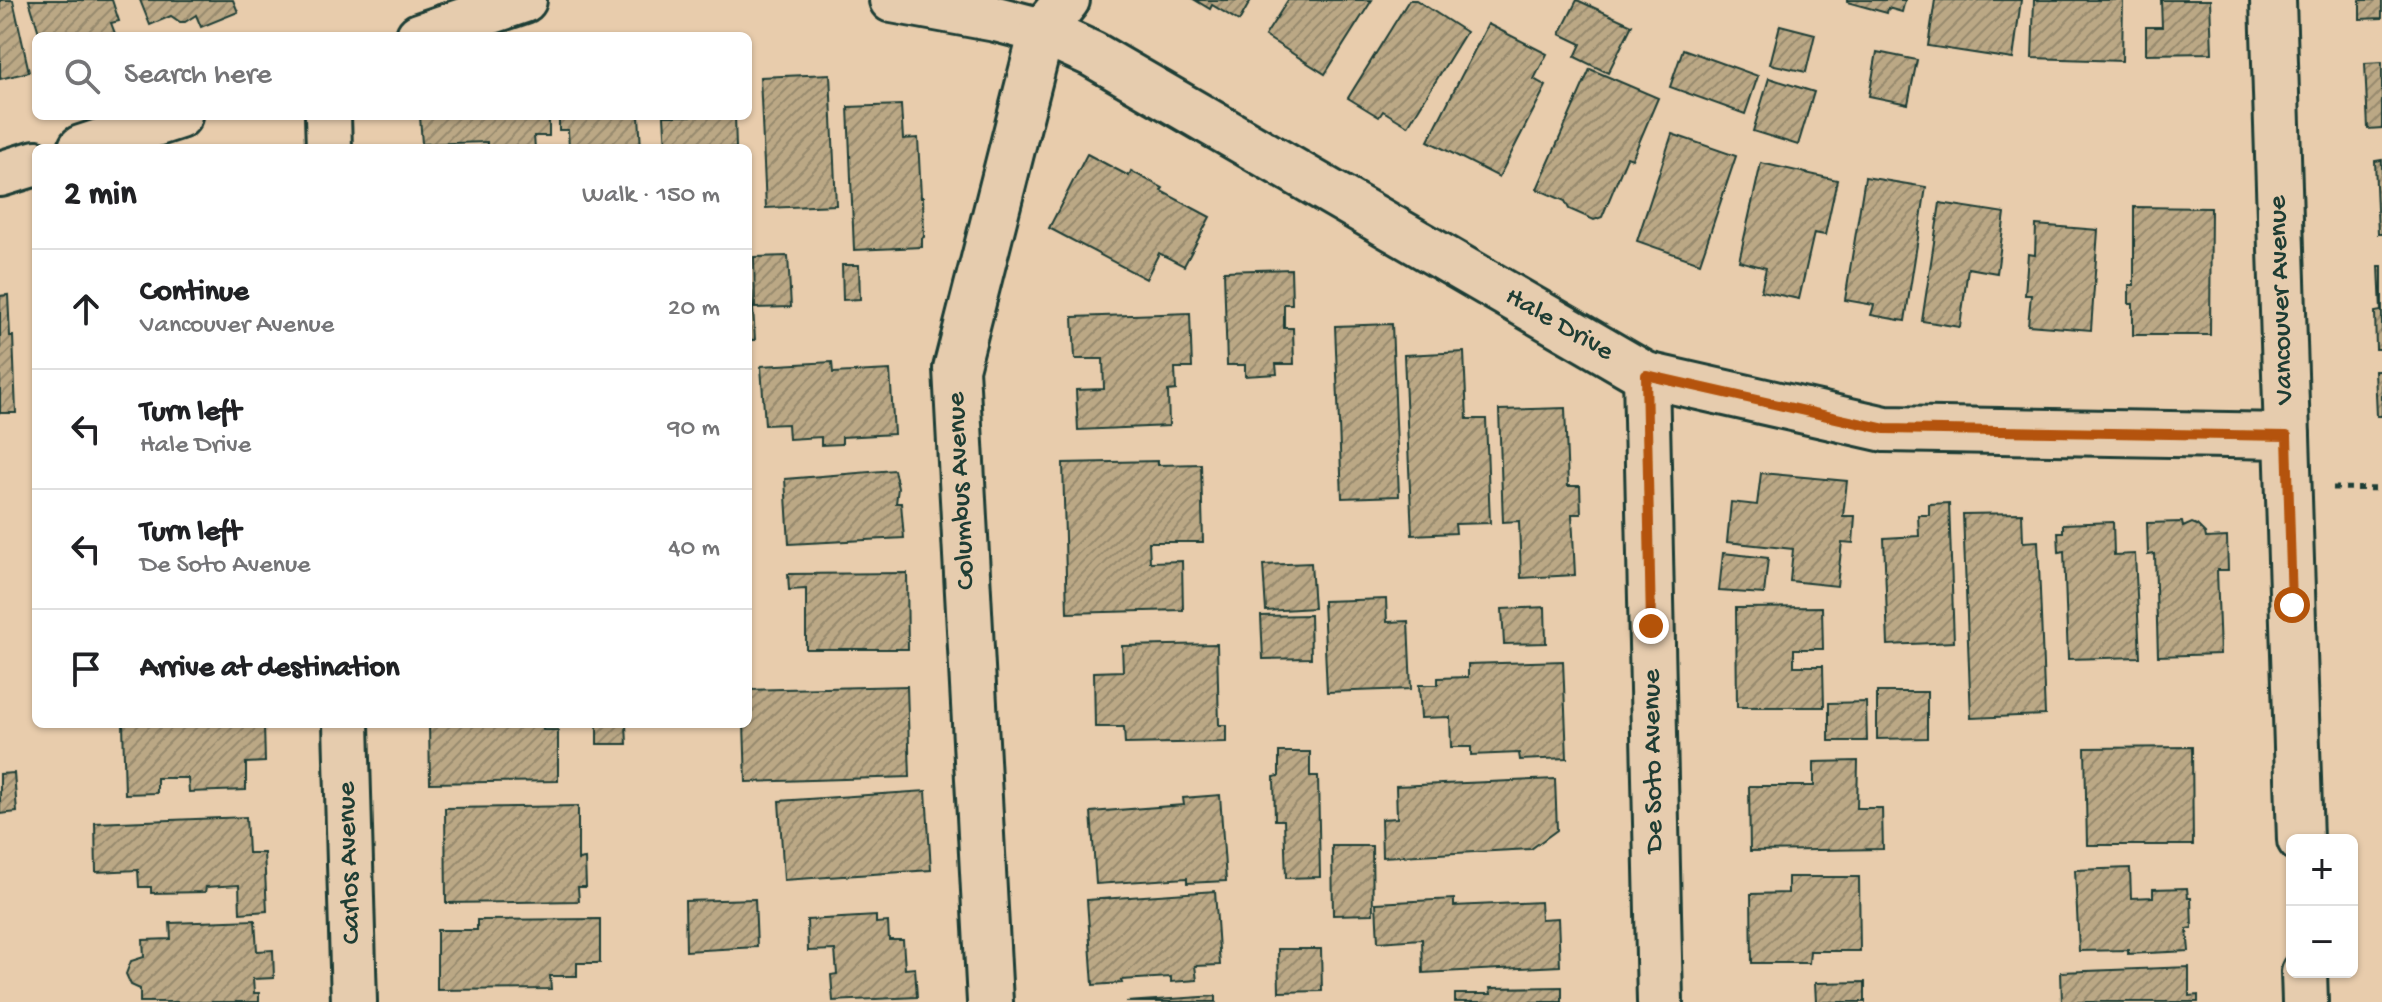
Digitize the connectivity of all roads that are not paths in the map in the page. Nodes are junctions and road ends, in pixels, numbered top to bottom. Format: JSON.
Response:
{"nodes":[{"id":1,"x":524,"y":0,"type":"edge"},
{"id":2,"x":892,"y":0,"type":"edge"},
{"id":3,"x":2273,"y":0,"type":"edge"},
{"id":4,"x":1055,"y":15,"type":"edge"},
{"id":5,"x":431,"y":32,"type":"edge"},
{"id":6,"x":167,"y":120,"type":"edge"},
{"id":7,"x":328,"y":120,"type":"edge"},
{"id":8,"x":93,"y":144,"type":"edge"},
{"id":9,"x":329,"y":144,"type":"edge"},
{"id":10,"x":32,"y":164,"type":"edge"},
{"id":11,"x":0,"y":174,"type":"edge"},
{"id":12,"x":1646,"y":375,"type":"junction"},
{"id":13,"x":2287,"y":436,"type":"junction"},
{"id":14,"x":346,"y":728,"type":"edge"},
{"id":15,"x":2300,"y":834,"type":"edge"},
{"id":16,"x":2304,"y":978,"type":"edge"},
{"id":17,"x":354,"y":1002,"type":"edge"},
{"id":18,"x":990,"y":1002,"type":"edge"},
{"id":19,"x":1660,"y":1002,"type":"edge"},
{"id":20,"x":2305,"y":1002,"type":"edge"}],
"edges":[{"from":1,"to":5,"type":"street"},
{"from":2,"to":4,"type":"street","name":"Hale Drive"},
{"from":3,"to":13,"type":"street","name":"Vancouver Avenue"},
{"from":4,"to":12,"type":"street","name":"Hale Drive"},
{"from":4,"to":18,"type":"street","name":"Columbus Avenue"},
{"from":6,"to":8,"type":"street"},
{"from":7,"to":9,"type":"street"},
{"from":10,"to":11,"type":"street"},
{"from":12,"to":13,"type":"street","name":"Hale Drive"},
{"from":12,"to":19,"type":"street","name":"De Soto Avenue"},
{"from":13,"to":15,"type":"street","name":"Vancouver Avenue"},
{"from":14,"to":17,"type":"street","name":"Carlos Avenue"},
{"from":16,"to":20,"type":"street"}]}
